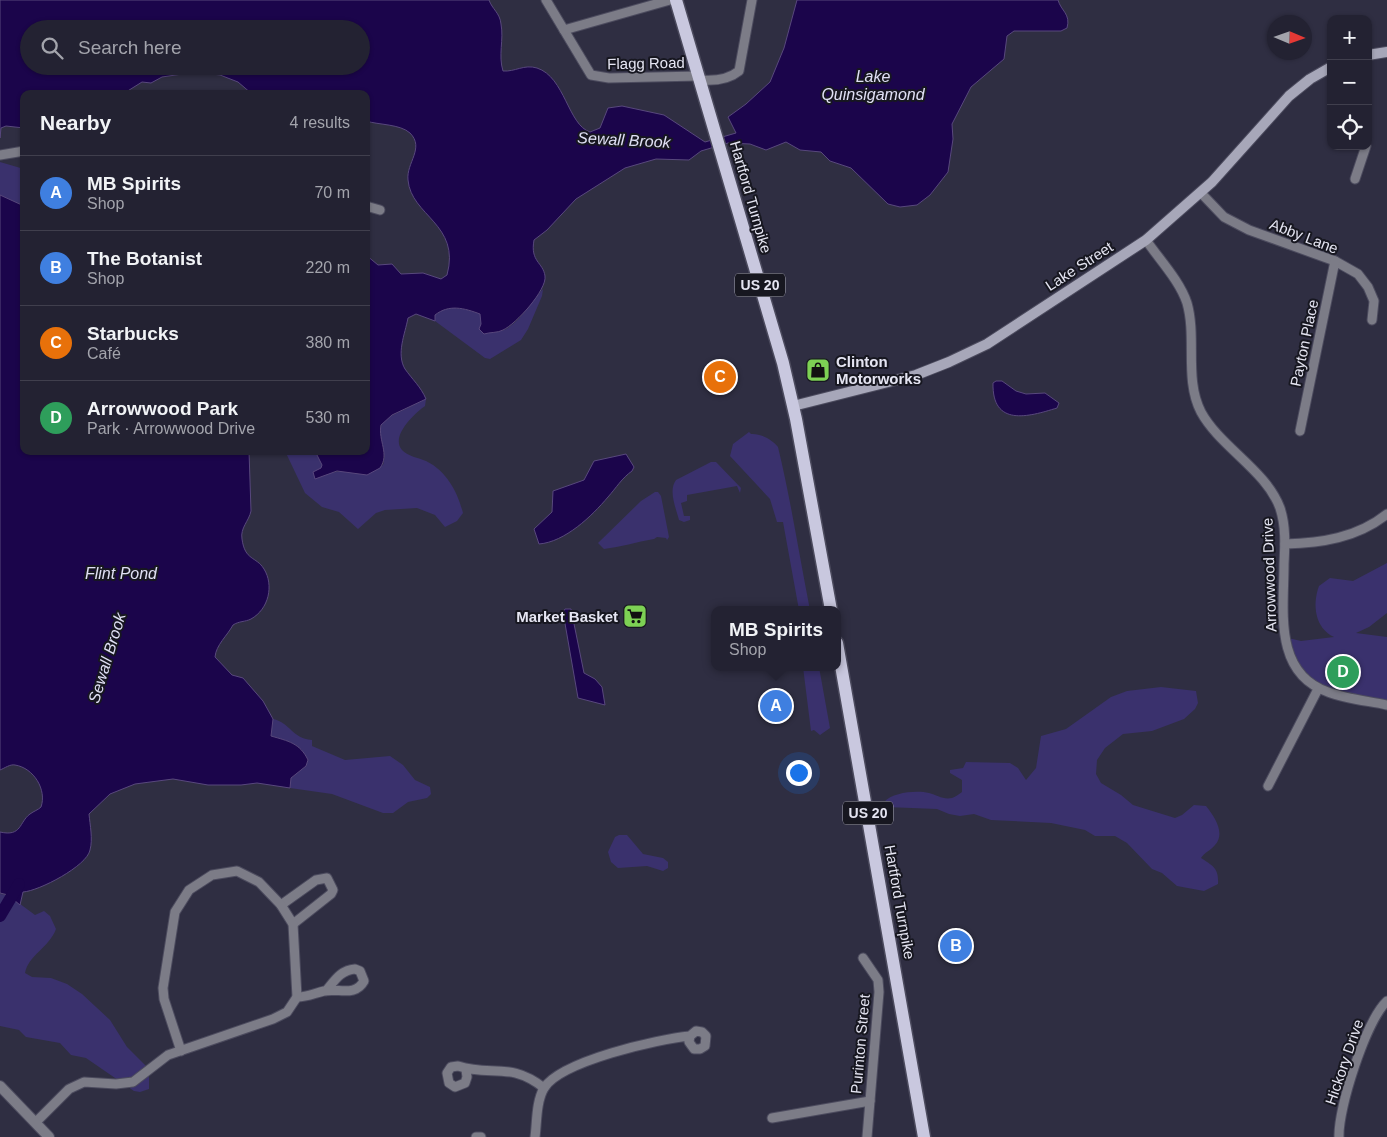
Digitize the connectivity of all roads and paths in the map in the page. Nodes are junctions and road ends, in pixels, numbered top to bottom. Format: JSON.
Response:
{"nodes":[{"id":1,"x":546,"y":0,"type":"edge"},
{"id":2,"x":670,"y":0,"type":"edge"},
{"id":3,"x":676,"y":0,"type":"edge"},
{"id":4,"x":752,"y":0,"type":"edge"},
{"id":5,"x":564,"y":30,"type":"junction"},
{"id":6,"x":1387,"y":52,"type":"edge"},
{"id":7,"x":1372,"y":54,"type":"edge"},
{"id":8,"x":1327,"y":69,"type":"edge"},
{"id":9,"x":700,"y":78,"type":"junction"},
{"id":10,"x":1365,"y":150,"type":"edge"},
{"id":11,"x":20,"y":152,"type":"edge"},
{"id":12,"x":0,"y":155,"type":"edge"},
{"id":13,"x":1355,"y":179,"type":"dead end"},
{"id":14,"x":1201,"y":193,"type":"junction"},
{"id":15,"x":370,"y":207,"type":"edge"},
{"id":16,"x":380,"y":210,"type":"dead end"},
{"id":17,"x":1146,"y":240,"type":"junction"},
{"id":18,"x":1335,"y":262,"type":"junction"},
{"id":19,"x":1372,"y":320,"type":"dead end"},
{"id":20,"x":793,"y":406,"type":"junction"},
{"id":21,"x":1300,"y":431,"type":"dead end"},
{"id":22,"x":1387,"y":514,"type":"edge"},
{"id":23,"x":1284,"y":544,"type":"junction"},
{"id":24,"x":830,"y":606,"type":"edge"},
{"id":25,"x":841,"y":666,"type":"edge"},
{"id":26,"x":1318,"y":689,"type":"junction"},
{"id":27,"x":1387,"y":705,"type":"edge"},
{"id":28,"x":1268,"y":786,"type":"dead end"},
{"id":29,"x":281,"y":905,"type":"junction"},
{"id":30,"x":293,"y":924,"type":"junction"},
{"id":31,"x":863,"y":958,"type":"dead end"},
{"id":32,"x":326,"y":990,"type":"dead end"},
{"id":33,"x":297,"y":997,"type":"junction"},
{"id":34,"x":1387,"y":1001,"type":"edge"},
{"id":35,"x":690,"y":1036,"type":"dead end"},
{"id":36,"x":181,"y":1051,"type":"junction"},
{"id":37,"x":466,"y":1070,"type":"dead end"},
{"id":38,"x":0,"y":1086,"type":"edge"},
{"id":39,"x":544,"y":1088,"type":"junction"},
{"id":40,"x":870,"y":1101,"type":"junction"},
{"id":41,"x":772,"y":1118,"type":"dead end"},
{"id":42,"x":36,"y":1122,"type":"junction"},
{"id":43,"x":49,"y":1137,"type":"edge"},
{"id":44,"x":476,"y":1137,"type":"edge"},
{"id":45,"x":481,"y":1137,"type":"edge"},
{"id":46,"x":535,"y":1137,"type":"edge"},
{"id":47,"x":867,"y":1137,"type":"edge"},
{"id":48,"x":924,"y":1137,"type":"edge"},
{"id":49,"x":1339,"y":1137,"type":"edge"}],
"edges":[{"from":1,"to":5,"type":"street","name":"Flagg Road"},
{"from":2,"to":5,"type":"street"},
{"from":3,"to":9,"type":"main road","name":"Hartford Turnpike","number":"US 20"},
{"from":4,"to":9,"type":"street"},
{"from":5,"to":9,"type":"street","name":"Flagg Road"},
{"from":6,"to":7,"type":"main road"},
{"from":8,"to":14,"type":"main road","name":"Lake Street"},
{"from":9,"to":20,"type":"main road","name":"Hartford Turnpike","number":"US 20"},
{"from":10,"to":13,"type":"street"},
{"from":11,"to":12,"type":"street"},
{"from":14,"to":17,"type":"main road","name":"Lake Street"},
{"from":14,"to":18,"type":"street","name":"Abby Lane"},
{"from":15,"to":16,"type":"street"},
{"from":17,"to":20,"type":"main road","name":"Lake Street"},
{"from":17,"to":23,"type":"street","name":"Arrowwood Drive"},
{"from":18,"to":19,"type":"street","name":"Abby Lane"},
{"from":18,"to":21,"type":"street","name":"Payton Place"},
{"from":20,"to":24,"type":"main road","name":"Hartford Turnpike","number":"US 20"},
{"from":22,"to":23,"type":"street"},
{"from":23,"to":26,"type":"street","name":"Arrowwood Drive"},
{"from":25,"to":48,"type":"main road","name":"Hartford Turnpike","number":"US 20"},
{"from":26,"to":27,"type":"street","name":"Arrowwood Drive"},
{"from":26,"to":28,"type":"street"},
{"from":29,"to":30,"type":"street"},
{"from":29,"to":30,"type":"street"},
{"from":29,"to":36,"type":"street"},
{"from":30,"to":33,"type":"street"},
{"from":31,"to":40,"type":"street","name":"Purinton Street"},
{"from":32,"to":33,"type":"street"},
{"from":33,"to":36,"type":"street"},
{"from":34,"to":49,"type":"street","name":"Hickory Drive"},
{"from":35,"to":39,"type":"street"},
{"from":36,"to":42,"type":"street"},
{"from":37,"to":39,"type":"street"},
{"from":38,"to":42,"type":"street"},
{"from":39,"to":46,"type":"street"},
{"from":40,"to":41,"type":"street"},
{"from":40,"to":47,"type":"street","name":"Purinton Street"},
{"from":42,"to":43,"type":"street"},
{"from":44,"to":45,"type":"street"}]}
